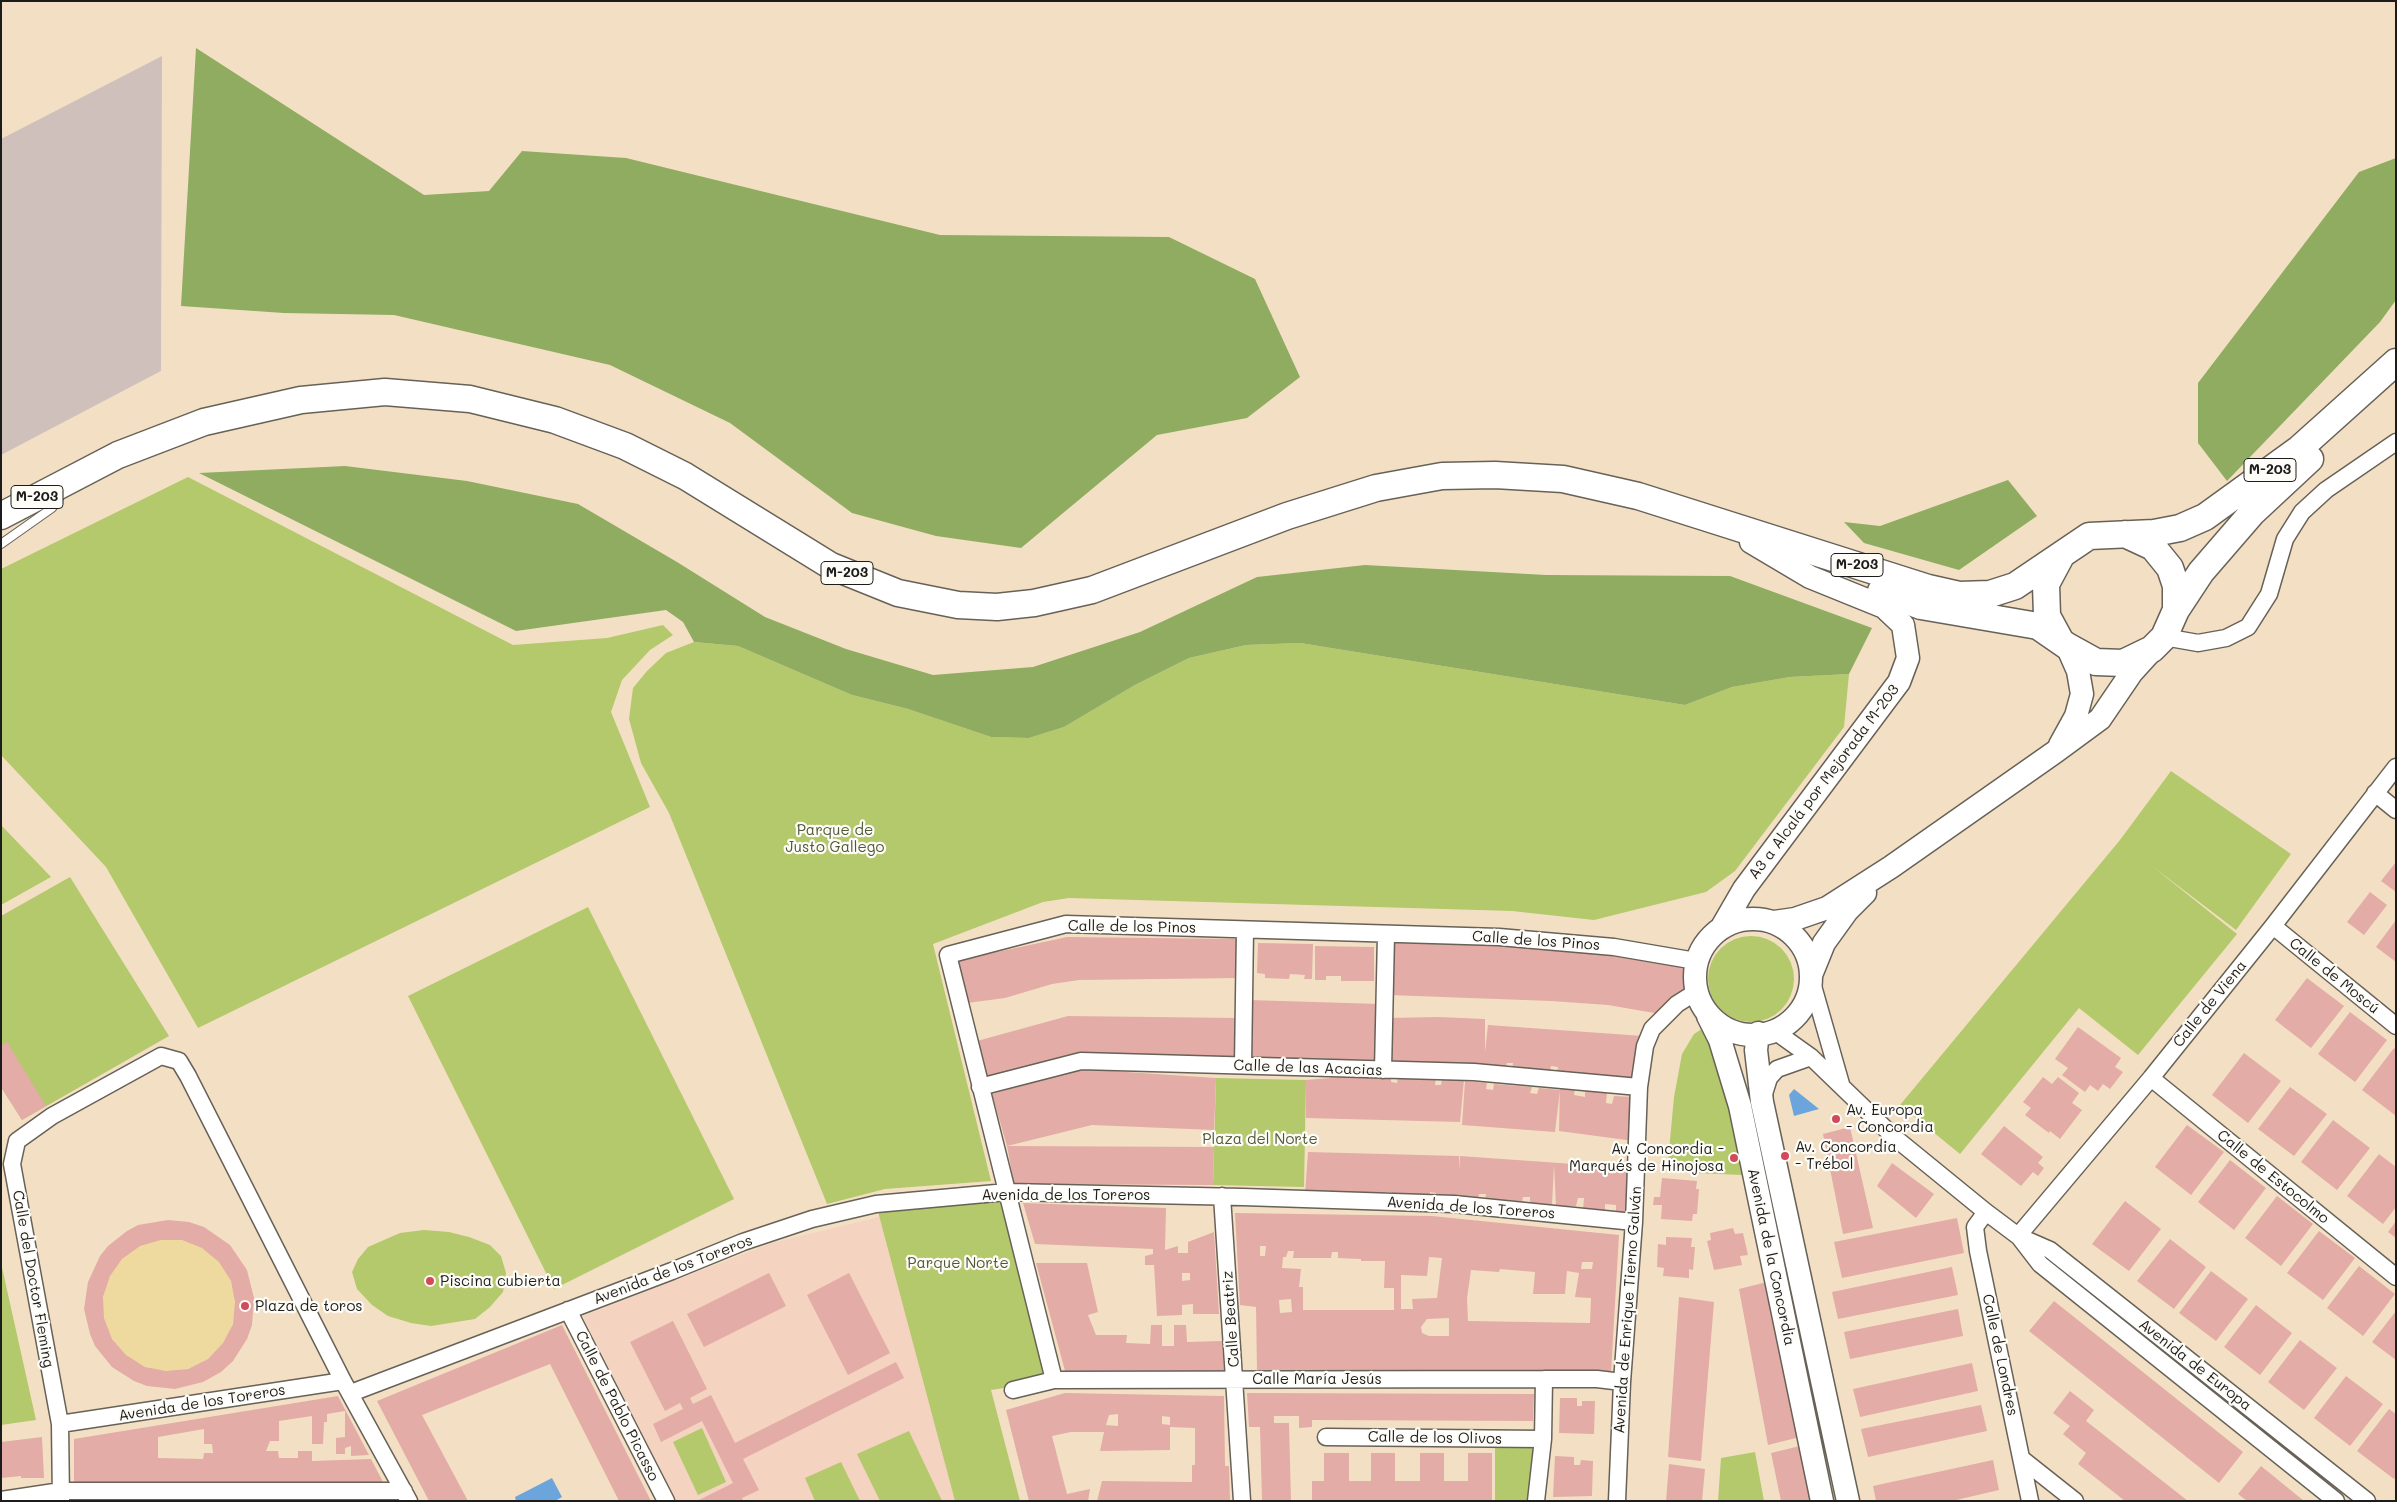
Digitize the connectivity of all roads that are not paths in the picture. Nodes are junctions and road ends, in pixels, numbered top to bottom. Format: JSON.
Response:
{"nodes":[{"id":1,"x":2396,"y":362,"type":"edge"},
{"id":2,"x":2396,"y":367,"type":"edge"},
{"id":3,"x":2396,"y":442,"type":"edge"},
{"id":4,"x":74,"y":478,"type":"junction"},
{"id":5,"x":1648,"y":498,"type":"junction"},
{"id":6,"x":1,"y":516,"type":"edge"},
{"id":7,"x":2122,"y":533,"type":"junction"},
{"id":8,"x":1751,"y":542,"type":"junction"},
{"id":9,"x":1,"y":544,"type":"edge"},
{"id":10,"x":2061,"y":555,"type":"junction"},
{"id":11,"x":2176,"y":610,"type":"junction"},
{"id":12,"x":2064,"y":643,"type":"junction"},
{"id":13,"x":2158,"y":643,"type":"junction"},
{"id":14,"x":2055,"y":752,"type":"junction"},
{"id":15,"x":2396,"y":767,"type":"edge"},
{"id":16,"x":2375,"y":793,"type":"junction"},
{"id":17,"x":2396,"y":810,"type":"edge"},
{"id":18,"x":1891,"y":867,"type":"junction"},
{"id":19,"x":1774,"y":922,"type":"junction"},
{"id":20,"x":2273,"y":926,"type":"junction"},
{"id":21,"x":1722,"y":927,"type":"junction"},
{"id":22,"x":1245,"y":930,"type":"junction"},
{"id":23,"x":1386,"y":935,"type":"junction"},
{"id":24,"x":1696,"y":961,"type":"junction"},
{"id":25,"x":1811,"y":977,"type":"junction"},
{"id":26,"x":1696,"y":992,"type":"junction"},
{"id":27,"x":1708,"y":1016,"type":"junction"},
{"id":28,"x":2396,"y":1026,"type":"edge"},
{"id":29,"x":1767,"y":1032,"type":"junction"},
{"id":30,"x":1811,"y":1057,"type":"junction"},
{"id":31,"x":1243,"y":1065,"type":"junction"},
{"id":32,"x":1383,"y":1070,"type":"junction"},
{"id":33,"x":2151,"y":1078,"type":"junction"},
{"id":34,"x":1841,"y":1084,"type":"junction"},
{"id":35,"x":980,"y":1086,"type":"junction"},
{"id":36,"x":1639,"y":1087,"type":"junction"},
{"id":37,"x":1762,"y":1102,"type":"junction"},
{"id":38,"x":1007,"y":1192,"type":"junction"},
{"id":39,"x":1222,"y":1196,"type":"junction"},
{"id":40,"x":1986,"y":1212,"type":"junction"},
{"id":41,"x":1634,"y":1222,"type":"junction"},
{"id":42,"x":2018,"y":1236,"type":"junction"},
{"id":43,"x":2396,"y":1277,"type":"edge"},
{"id":44,"x":568,"y":1310,"type":"junction"},
{"id":45,"x":1235,"y":1379,"type":"junction"},
{"id":46,"x":1544,"y":1379,"type":"junction"},
{"id":47,"x":1054,"y":1380,"type":"junction"},
{"id":48,"x":1622,"y":1382,"type":"junction"},
{"id":49,"x":347,"y":1387,"type":"junction"},
{"id":50,"x":1013,"y":1390,"type":"dead end"},
{"id":51,"x":60,"y":1424,"type":"junction"},
{"id":52,"x":1326,"y":1437,"type":"dead end"},
{"id":53,"x":1543,"y":1439,"type":"junction"},
{"id":54,"x":2022,"y":1459,"type":"junction"},
{"id":55,"x":61,"y":1496,"type":"edge"},
{"id":56,"x":252,"y":1496,"type":"edge"},
{"id":57,"x":360,"y":1496,"type":"edge"},
{"id":58,"x":406,"y":1496,"type":"edge"},
{"id":59,"x":1,"y":1500,"type":"edge"},
{"id":60,"x":666,"y":1501,"type":"edge"},
{"id":61,"x":1242,"y":1501,"type":"edge"},
{"id":62,"x":1536,"y":1501,"type":"edge"},
{"id":63,"x":1617,"y":1501,"type":"edge"},
{"id":64,"x":1822,"y":1501,"type":"edge"},
{"id":65,"x":1848,"y":1501,"type":"edge"},
{"id":66,"x":2030,"y":1501,"type":"edge"},
{"id":67,"x":2075,"y":1501,"type":"edge"},
{"id":68,"x":2336,"y":1501,"type":"edge"},
{"id":69,"x":2367,"y":1501,"type":"edge"}],
"edges":[{"from":1,"to":7,"type":"main road","number":"M-203"},
{"from":2,"to":11,"type":"main road","number":"M-203"},
{"from":3,"to":13,"type":"street"},
{"from":4,"to":5,"type":"main road","number":"M-203"},
{"from":4,"to":6,"type":"main road","number":"M-203"},
{"from":4,"to":9,"type":"lane"},
{"from":5,"to":8,"type":"main road","number":"M-203"},
{"from":5,"to":10,"type":"main road","number":"M-203"},
{"from":7,"to":10,"type":"main road","number":"M-203"},
{"from":7,"to":11,"type":"main road","number":"M-203"},
{"from":8,"to":12,"type":"main road","number":"M-203"},
{"from":8,"to":21,"type":"street","name":"A3 a Alcalá por Mejorada M-203"},
{"from":10,"to":12,"type":"main road","number":"M-203"},
{"from":11,"to":13,"type":"main road","number":"M-203"},
{"from":12,"to":13,"type":"main road","number":"M-203"},
{"from":12,"to":14,"type":"street"},
{"from":13,"to":14,"type":"street"},
{"from":14,"to":18,"type":"street"},
{"from":15,"to":16,"type":"street","name":"Calle de Viena"},
{"from":16,"to":17,"type":"street"},
{"from":16,"to":20,"type":"street","name":"Calle de Viena"},
{"from":18,"to":19,"type":"street"},
{"from":18,"to":25,"type":"street"},
{"from":19,"to":21,"type":"street"},
{"from":19,"to":25,"type":"street"},
{"from":20,"to":28,"type":"street","name":"Calle de Moscú"},
{"from":20,"to":33,"type":"street","name":"Calle de Viena"},
{"from":21,"to":24,"type":"street"},
{"from":22,"to":23,"type":"street","name":"Calle de los Pinos"},
{"from":22,"to":31,"type":"street"},
{"from":22,"to":35,"type":"street","name":"Calle de los Pinos"},
{"from":23,"to":24,"type":"street","name":"Calle de los Pinos"},
{"from":23,"to":32,"type":"street"},
{"from":24,"to":26,"type":"street"},
{"from":25,"to":29,"type":"street"},
{"from":25,"to":34,"type":"street","name":"Avenida de Europa"},
{"from":26,"to":27,"type":"street"},
{"from":26,"to":36,"type":"street","name":"Avenida de Enrique Tierno Galván"},
{"from":27,"to":29,"type":"street"},
{"from":27,"to":64,"type":"street","name":"Avenida de la Concordia"},
{"from":29,"to":30,"type":"street","name":"Avenida de Europa"},
{"from":29,"to":37,"type":"street","name":"Avenida de la Concordia"},
{"from":30,"to":34,"type":"street","name":"Avenida de Europa"},
{"from":30,"to":37,"type":"street","name":"Avenida de la Concordia"},
{"from":31,"to":32,"type":"street","name":"Calle de las Acacias"},
{"from":31,"to":35,"type":"street","name":"Calle de las Acacias"},
{"from":32,"to":36,"type":"street","name":"Calle de las Acacias"},
{"from":33,"to":42,"type":"street","name":"Calle de Viena"},
{"from":33,"to":43,"type":"street","name":"Calle de Estocolmo"},
{"from":34,"to":40,"type":"street","name":"Avenida de Europa"},
{"from":35,"to":38,"type":"street","name":"Calle de los Pinos"},
{"from":36,"to":41,"type":"street","name":"Avenida de Enrique Tierno Galván"},
{"from":37,"to":65,"type":"street","name":"Avenida de la Concordia"},
{"from":38,"to":39,"type":"street","name":"Avenida de los Toreros"},
{"from":38,"to":44,"type":"street","name":"Avenida de los Toreros"},
{"from":38,"to":47,"type":"street","name":"Calle de los Pinos"},
{"from":39,"to":41,"type":"street","name":"Avenida de los Toreros"},
{"from":39,"to":45,"type":"street","name":"Calle Beatriz"},
{"from":40,"to":42,"type":"street","name":"Avenida de Europa"},
{"from":40,"to":54,"type":"street","name":"Calle de Londres"},
{"from":41,"to":48,"type":"street","name":"Avenida de Enrique Tierno Galván"},
{"from":42,"to":68,"type":"street","name":"Avenida de Europa"},
{"from":42,"to":69,"type":"street","name":"Avenida de Europa"},
{"from":44,"to":49,"type":"street","name":"Avenida de los Toreros"},
{"from":44,"to":60,"type":"street","name":"Calle de Pablo Picasso"},
{"from":45,"to":46,"type":"street","name":"Calle María Jesús"},
{"from":45,"to":47,"type":"street","name":"Calle María Jesús"},
{"from":45,"to":61,"type":"street","name":"Calle Beatriz"},
{"from":46,"to":48,"type":"street","name":"Calle María Jesús"},
{"from":46,"to":53,"type":"street"},
{"from":47,"to":50,"type":"street","name":"Calle María Jesús"},
{"from":48,"to":63,"type":"street","name":"Avenida de Enrique Tierno Galván"},
{"from":49,"to":51,"type":"street","name":"Avenida de los Toreros"},
{"from":49,"to":51,"type":"street","name":"Calle del Doctor Fleming"},
{"from":49,"to":58,"type":"street","name":"Calle del Doctor Fleming"},
{"from":51,"to":55,"type":"street","name":"Calle del Doctor Fleming"},
{"from":52,"to":53,"type":"street","name":"Calle de los Olivos"},
{"from":53,"to":62,"type":"street"},
{"from":54,"to":66,"type":"street","name":"Calle de Londres"},
{"from":54,"to":67,"type":"street"},
{"from":55,"to":56,"type":"street"},
{"from":55,"to":59,"type":"street"},
{"from":56,"to":57,"type":"street"},
{"from":57,"to":58,"type":"street"}]}
